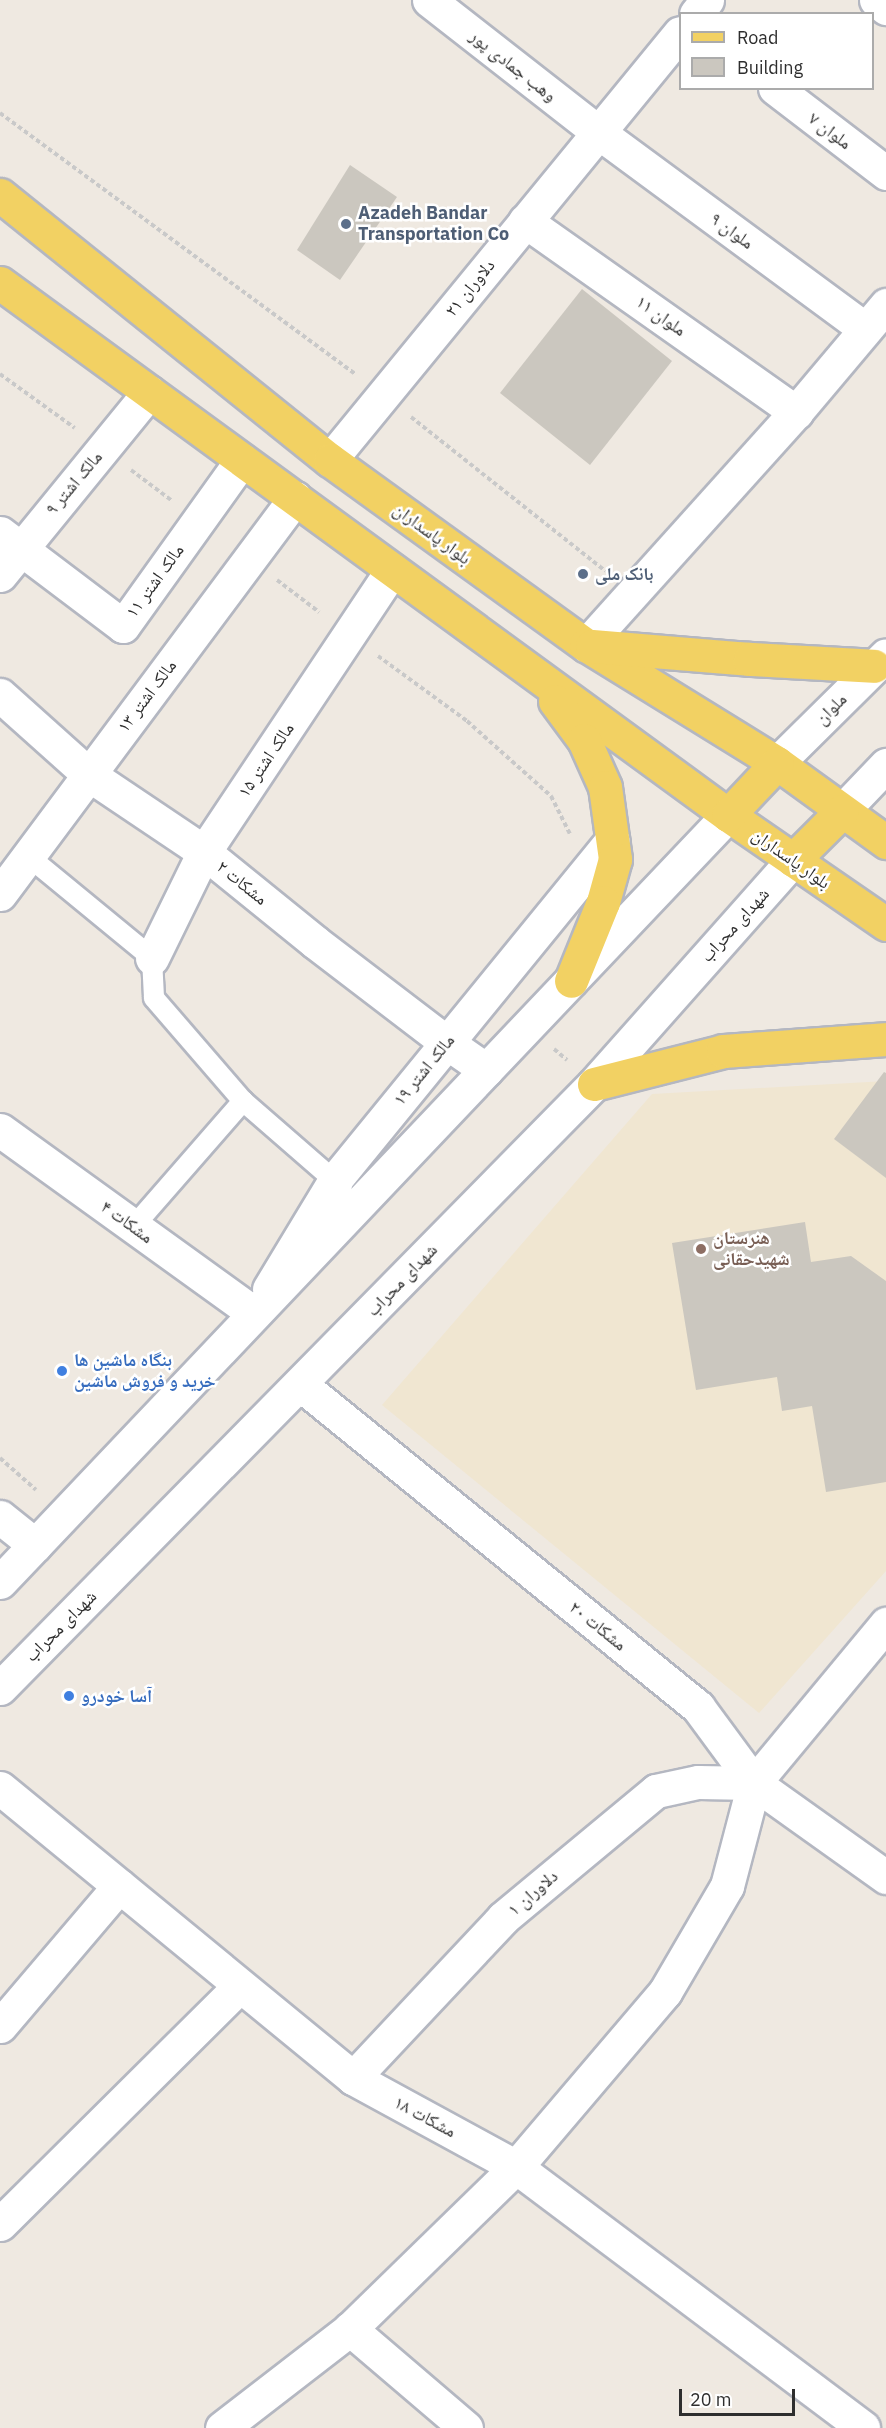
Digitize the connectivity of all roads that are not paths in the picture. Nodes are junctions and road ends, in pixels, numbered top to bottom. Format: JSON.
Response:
{"nodes":[{"id":1,"x":429,"y":0,"type":"edge"},
{"id":2,"x":707,"y":0,"type":"edge"},
{"id":3,"x":876,"y":0,"type":"edge"},
{"id":4,"x":886,"y":8,"type":"edge"},
{"id":5,"x":698,"y":12,"type":"edge"},
{"id":6,"x":679,"y":35,"type":"edge"},
{"id":7,"x":778,"y":90,"type":"edge"},
{"id":8,"x":598,"y":132,"type":"junction"},
{"id":9,"x":886,"y":173,"type":"edge"},
{"id":10,"x":0,"y":195,"type":"edge"},
{"id":11,"x":525,"y":221,"type":"junction"},
{"id":12,"x":0,"y":283,"type":"edge"},
{"id":13,"x":886,"y":304,"type":"edge"},
{"id":14,"x":865,"y":329,"type":"junction"},
{"id":15,"x":149,"y":392,"type":"junction"},
{"id":16,"x":796,"y":412,"type":"junction"},
{"id":17,"x":242,"y":460,"type":"junction"},
{"id":18,"x":330,"y":460,"type":"junction"},
{"id":19,"x":295,"y":498,"type":"junction"},
{"id":20,"x":10,"y":541,"type":"edge"},
{"id":21,"x":392,"y":570,"type":"junction"},
{"id":22,"x":0,"y":575,"type":"edge"},
{"id":23,"x":586,"y":645,"type":"junction"},
{"id":24,"x":880,"y":660,"type":"edge"},
{"id":25,"x":537,"y":676,"type":"junction"},
{"id":26,"x":0,"y":695,"type":"edge"},
{"id":27,"x":777,"y":763,"type":"junction"},
{"id":28,"x":886,"y":765,"type":"edge"},
{"id":29,"x":88,"y":774,"type":"junction"},
{"id":30,"x":842,"y":811,"type":"junction"},
{"id":31,"x":728,"y":815,"type":"junction"},
{"id":32,"x":612,"y":840,"type":"junction"},
{"id":33,"x":886,"y":842,"type":"edge"},
{"id":34,"x":204,"y":852,"type":"junction"},
{"id":35,"x":28,"y":856,"type":"junction"},
{"id":36,"x":793,"y":860,"type":"junction"},
{"id":37,"x":0,"y":894,"type":"edge"},
{"id":38,"x":886,"y":924,"type":"edge"},
{"id":39,"x":152,"y":958,"type":"junction"},
{"id":40,"x":571,"y":981,"type":"junction"},
{"id":41,"x":886,"y":1039,"type":"edge"},
{"id":42,"x":446,"y":1042,"type":"junction"},
{"id":43,"x":486,"y":1070,"type":"junction"},
{"id":44,"x":594,"y":1084,"type":"junction"},
{"id":45,"x":243,"y":1101,"type":"junction"},
{"id":46,"x":0,"y":1130,"type":"edge"},
{"id":47,"x":335,"y":1179,"type":"junction"},
{"id":48,"x":360,"y":1205,"type":"junction"},
{"id":49,"x":134,"y":1226,"type":"junction"},
{"id":50,"x":254,"y":1313,"type":"junction"},
{"id":51,"x":300,"y":1384,"type":"junction"},
{"id":52,"x":0,"y":1517,"type":"edge"},
{"id":53,"x":35,"y":1545,"type":"junction"},
{"id":54,"x":0,"y":1582,"type":"edge"},
{"id":55,"x":886,"y":1624,"type":"edge"},
{"id":56,"x":0,"y":1688,"type":"edge"},
{"id":57,"x":754,"y":1783,"type":"junction"},
{"id":58,"x":0,"y":1788,"type":"edge"},
{"id":59,"x":886,"y":1877,"type":"edge"},
{"id":60,"x":119,"y":1886,"type":"junction"},
{"id":61,"x":240,"y":1986,"type":"junction"},
{"id":62,"x":0,"y":2026,"type":"edge"},
{"id":63,"x":352,"y":2078,"type":"junction"},
{"id":64,"x":516,"y":2167,"type":"junction"},
{"id":65,"x":0,"y":2224,"type":"edge"},
{"id":66,"x":351,"y":2329,"type":"junction"},
{"id":67,"x":222,"y":2428,"type":"edge"},
{"id":68,"x":466,"y":2428,"type":"edge"},
{"id":69,"x":863,"y":2428,"type":"edge"}],
"edges":[{"from":1,"to":8,"type":"street","name":"وهب جمادی پور"},
{"from":2,"to":5,"type":"street"},
{"from":3,"to":4,"type":"street"},
{"from":6,"to":8,"type":"street","name":"دلاوران ۲۱"},
{"from":7,"to":9,"type":"street","name":"ملوان ۷"},
{"from":8,"to":11,"type":"street","name":"دلاوران ۲۱"},
{"from":8,"to":14,"type":"street","name":"ملوان ۹"},
{"from":10,"to":18,"type":"main road","name":"بلوار پاسداران"},
{"from":11,"to":16,"type":"street","name":"ملوان ۱۱"},
{"from":11,"to":18,"type":"street","name":"دلاوران ۲۱"},
{"from":12,"to":15,"type":"main road","name":"بلوار پاسداران"},
{"from":13,"to":14,"type":"street"},
{"from":14,"to":16,"type":"street"},
{"from":15,"to":17,"type":"main road","name":"بلوار پاسداران"},
{"from":15,"to":20,"type":"street","name":"مالک اشتر ۹"},
{"from":16,"to":23,"type":"street"},
{"from":17,"to":19,"type":"main road","name":"بلوار پاسداران"},
{"from":17,"to":20,"type":"street","name":"مالک اشتر ۱۱"},
{"from":18,"to":23,"type":"main road","name":"بلوار پاسداران"},
{"from":19,"to":21,"type":"main road","name":"بلوار پاسداران"},
{"from":19,"to":29,"type":"street","name":"مالک اشتر ۱۳"},
{"from":20,"to":22,"type":"street","name":"مالک اشتر ۹"},
{"from":21,"to":25,"type":"main road","name":"بلوار پاسداران"},
{"from":21,"to":34,"type":"street","name":"مالک اشتر ۱۵"},
{"from":23,"to":24,"type":"main road"},
{"from":23,"to":27,"type":"main road","name":"بلوار پاسداران"},
{"from":24,"to":27,"type":"street","name":"ملوان"},
{"from":25,"to":31,"type":"main road","name":"بلوار پاسداران"},
{"from":25,"to":32,"type":"main road"},
{"from":26,"to":29,"type":"street","name":"مشکات ۲"},
{"from":27,"to":30,"type":"main road","name":"بلوار پاسداران"},
{"from":27,"to":31,"type":"main road"},
{"from":28,"to":30,"type":"street"},
{"from":29,"to":34,"type":"street","name":"مشکات ۲"},
{"from":29,"to":35,"type":"street","name":"مالک اشتر ۱۳"},
{"from":30,"to":33,"type":"main road","name":"بلوار پاسداران"},
{"from":30,"to":36,"type":"main road"},
{"from":31,"to":36,"type":"main road","name":"بلوار پاسداران"},
{"from":31,"to":40,"type":"street"},
{"from":32,"to":40,"type":"main road"},
{"from":32,"to":42,"type":"street","name":"مالک اشتر ۱۹"},
{"from":34,"to":39,"type":"street","name":"مالک اشتر ۱۵"},
{"from":34,"to":42,"type":"street","name":"مشکات ۲"},
{"from":35,"to":37,"type":"street","name":"مالک اشتر ۱۳"},
{"from":35,"to":39,"type":"lane"},
{"from":36,"to":38,"type":"main road","name":"بلوار پاسداران"},
{"from":36,"to":44,"type":"street","name":"شهدای محراب"},
{"from":39,"to":45,"type":"lane"},
{"from":40,"to":43,"type":"street"},
{"from":41,"to":44,"type":"main road"},
{"from":42,"to":43,"type":"street","name":"مشکات ۲"},
{"from":42,"to":47,"type":"street","name":"مالک اشتر ۱۹"},
{"from":43,"to":48,"type":"street"},
{"from":44,"to":51,"type":"street","name":"شهدای محراب"},
{"from":45,"to":47,"type":"lane"},
{"from":45,"to":49,"type":"lane"},
{"from":46,"to":49,"type":"street","name":"مشکات ۴"},
{"from":47,"to":48,"type":"lane"},
{"from":47,"to":50,"type":"street","name":"مالک اشتر ۱۹"},
{"from":48,"to":50,"type":"street"},
{"from":49,"to":50,"type":"street","name":"مشکات ۴"},
{"from":50,"to":53,"type":"street"},
{"from":51,"to":56,"type":"street","name":"شهدای محراب"},
{"from":51,"to":57,"type":"street","name":"مشکات ۲۰"},
{"from":52,"to":53,"type":"street"},
{"from":53,"to":54,"type":"street"},
{"from":55,"to":57,"type":"street"},
{"from":57,"to":59,"type":"street","name":"مشکات ۲۰"},
{"from":57,"to":63,"type":"street","name":"دلاوران ۱"},
{"from":57,"to":64,"type":"street"},
{"from":58,"to":60,"type":"street","name":"مشکات ۱۸"},
{"from":60,"to":61,"type":"street","name":"مشکات ۱۸"},
{"from":60,"to":62,"type":"street"},
{"from":61,"to":63,"type":"street","name":"مشکات ۱۸"},
{"from":61,"to":65,"type":"street"},
{"from":63,"to":64,"type":"street","name":"مشکات ۱۸"},
{"from":64,"to":66,"type":"street"},
{"from":64,"to":69,"type":"street","name":"مشکات ۱۸"},
{"from":66,"to":67,"type":"street"},
{"from":66,"to":68,"type":"street"}]}
